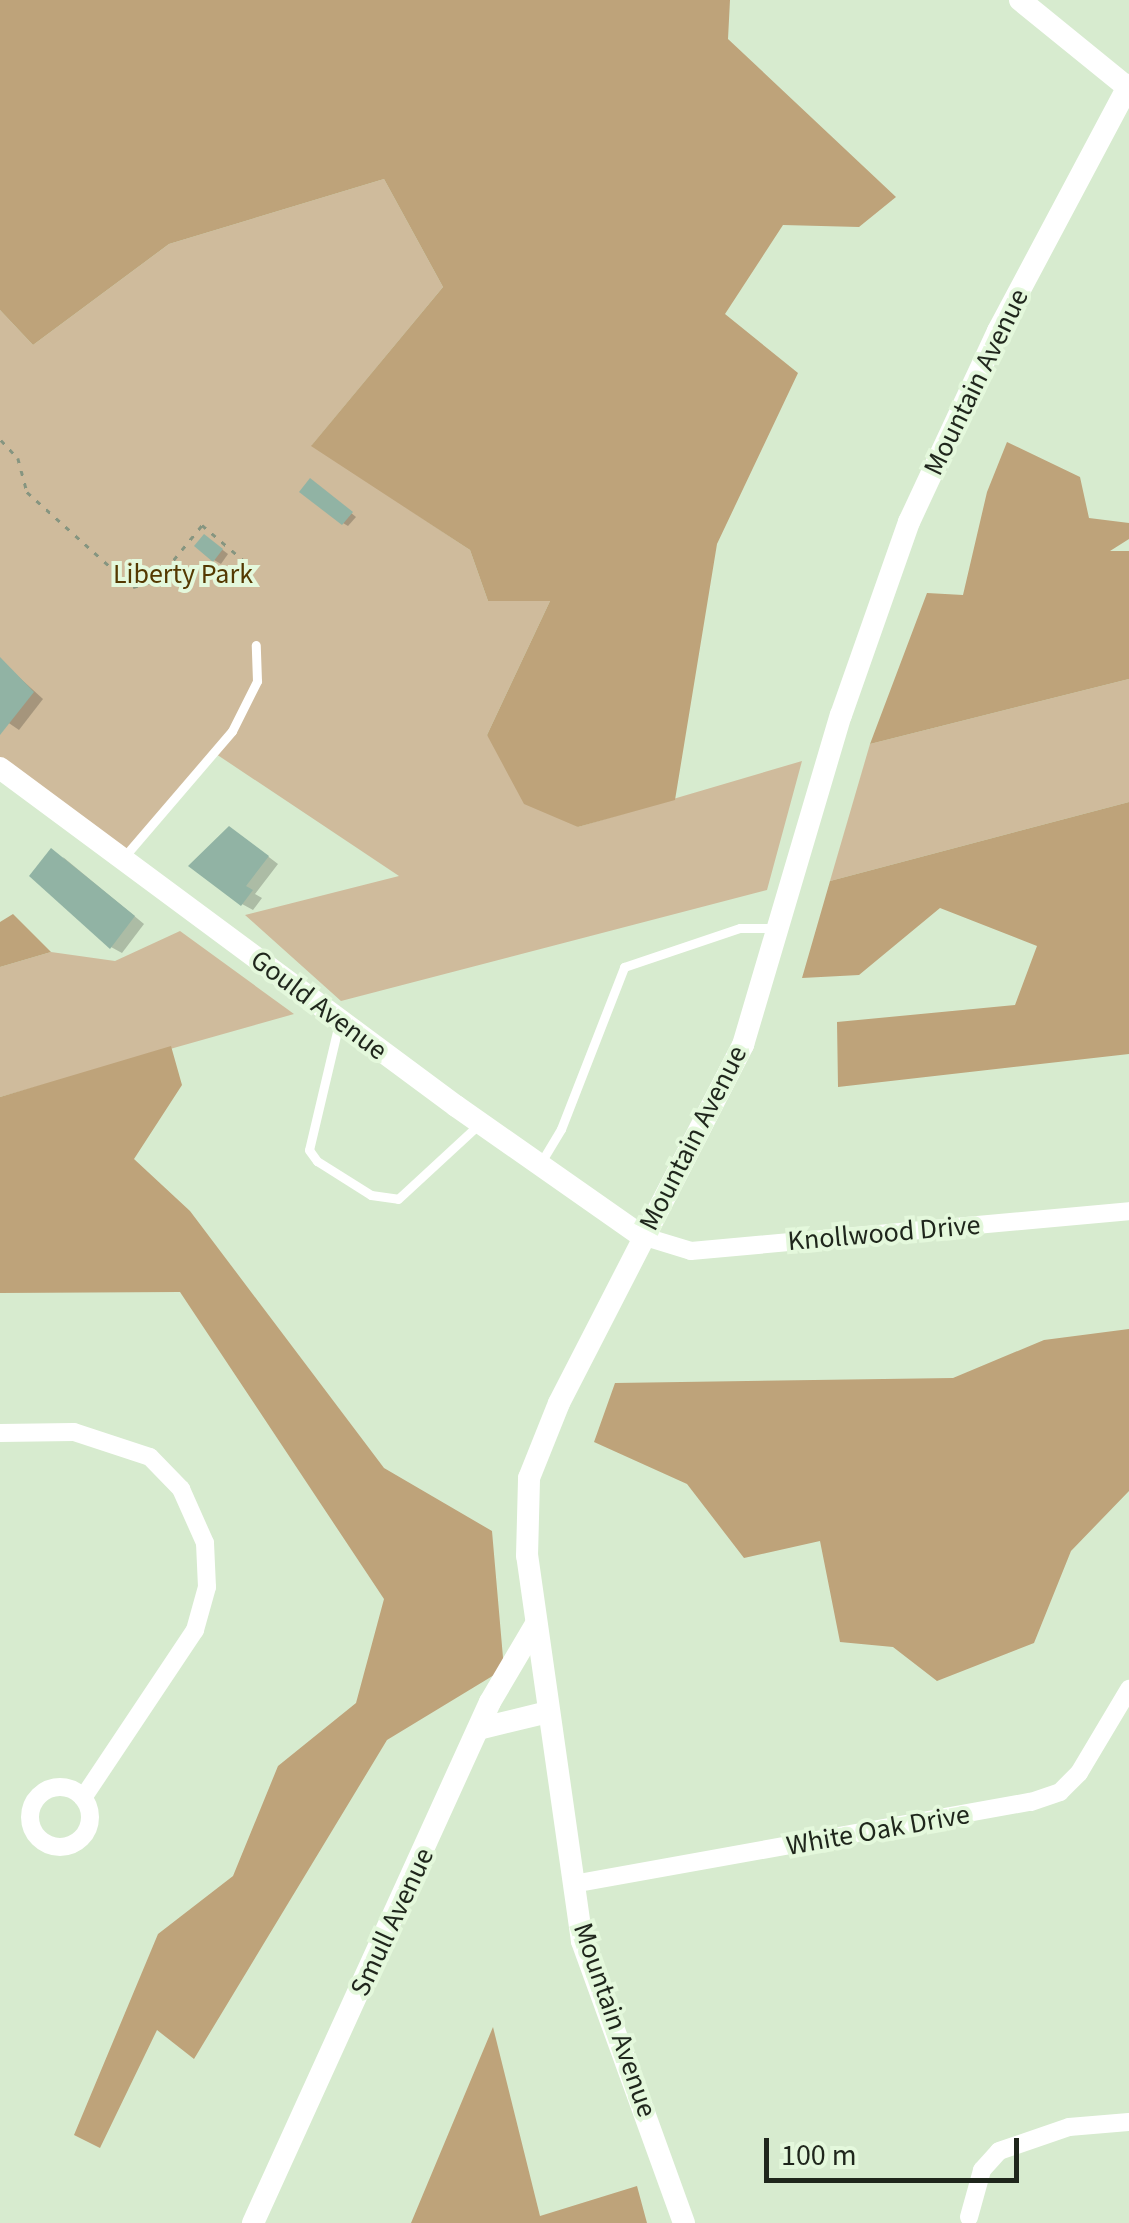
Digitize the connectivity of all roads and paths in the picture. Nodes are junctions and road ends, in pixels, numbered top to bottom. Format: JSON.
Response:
{"nodes":[{"id":1,"x":1020,"y":0,"type":"edge"},
{"id":2,"x":1128,"y":86,"type":"edge"},
{"id":3,"x":1,"y":440,"type":"edge"},
{"id":4,"x":249,"y":565,"type":"dead end"},
{"id":5,"x":256,"y":645,"type":"dead end"},
{"id":6,"x":0,"y":768,"type":"edge"},
{"id":7,"x":122,"y":859,"type":"junction"},
{"id":8,"x":780,"y":928,"type":"junction"},
{"id":9,"x":340,"y":1021,"type":"junction"},
{"id":10,"x":480,"y":1124,"type":"junction"},
{"id":11,"x":539,"y":1166,"type":"junction"},
{"id":12,"x":1129,"y":1211,"type":"edge"},
{"id":13,"x":642,"y":1236,"type":"junction"},
{"id":14,"x":0,"y":1433,"type":"edge"},
{"id":15,"x":536,"y":1624,"type":"junction"},
{"id":16,"x":1129,"y":1689,"type":"edge"},
{"id":17,"x":548,"y":1712,"type":"junction"},
{"id":18,"x":482,"y":1728,"type":"junction"},
{"id":19,"x":83,"y":1798,"type":"dead end"},
{"id":20,"x":573,"y":1884,"type":"junction"},
{"id":21,"x":1129,"y":2122,"type":"edge"},
{"id":22,"x":969,"y":2217,"type":"dead end"},
{"id":23,"x":253,"y":2223,"type":"edge"},
{"id":24,"x":684,"y":2223,"type":"edge"}],
"edges":[{"from":1,"to":2,"type":"street"},
{"from":2,"to":8,"type":"street","name":"Mountain Avenue"},
{"from":3,"to":4,"type":"path"},
{"from":5,"to":7,"type":"lane"},
{"from":6,"to":7,"type":"street","name":"Gould Avenue"},
{"from":7,"to":9,"type":"street","name":"Gould Avenue"},
{"from":8,"to":11,"type":"lane"},
{"from":8,"to":13,"type":"street","name":"Mountain Avenue"},
{"from":9,"to":10,"type":"street","name":"Gould Avenue"},
{"from":9,"to":10,"type":"lane"},
{"from":10,"to":11,"type":"street","name":"Gould Avenue"},
{"from":11,"to":13,"type":"street","name":"Gould Avenue"},
{"from":12,"to":13,"type":"street","name":"Knollwood Drive"},
{"from":13,"to":15,"type":"street","name":"Mountain Avenue"},
{"from":14,"to":19,"type":"street"},
{"from":15,"to":17,"type":"street","name":"Mountain Avenue"},
{"from":15,"to":18,"type":"street","name":"Smull Avenue"},
{"from":16,"to":20,"type":"street","name":"White Oak Drive"},
{"from":17,"to":18,"type":"street"},
{"from":17,"to":20,"type":"street","name":"Mountain Avenue"},
{"from":18,"to":23,"type":"street","name":"Smull Avenue"},
{"from":20,"to":24,"type":"street","name":"Mountain Avenue"},
{"from":21,"to":22,"type":"street"}]}
